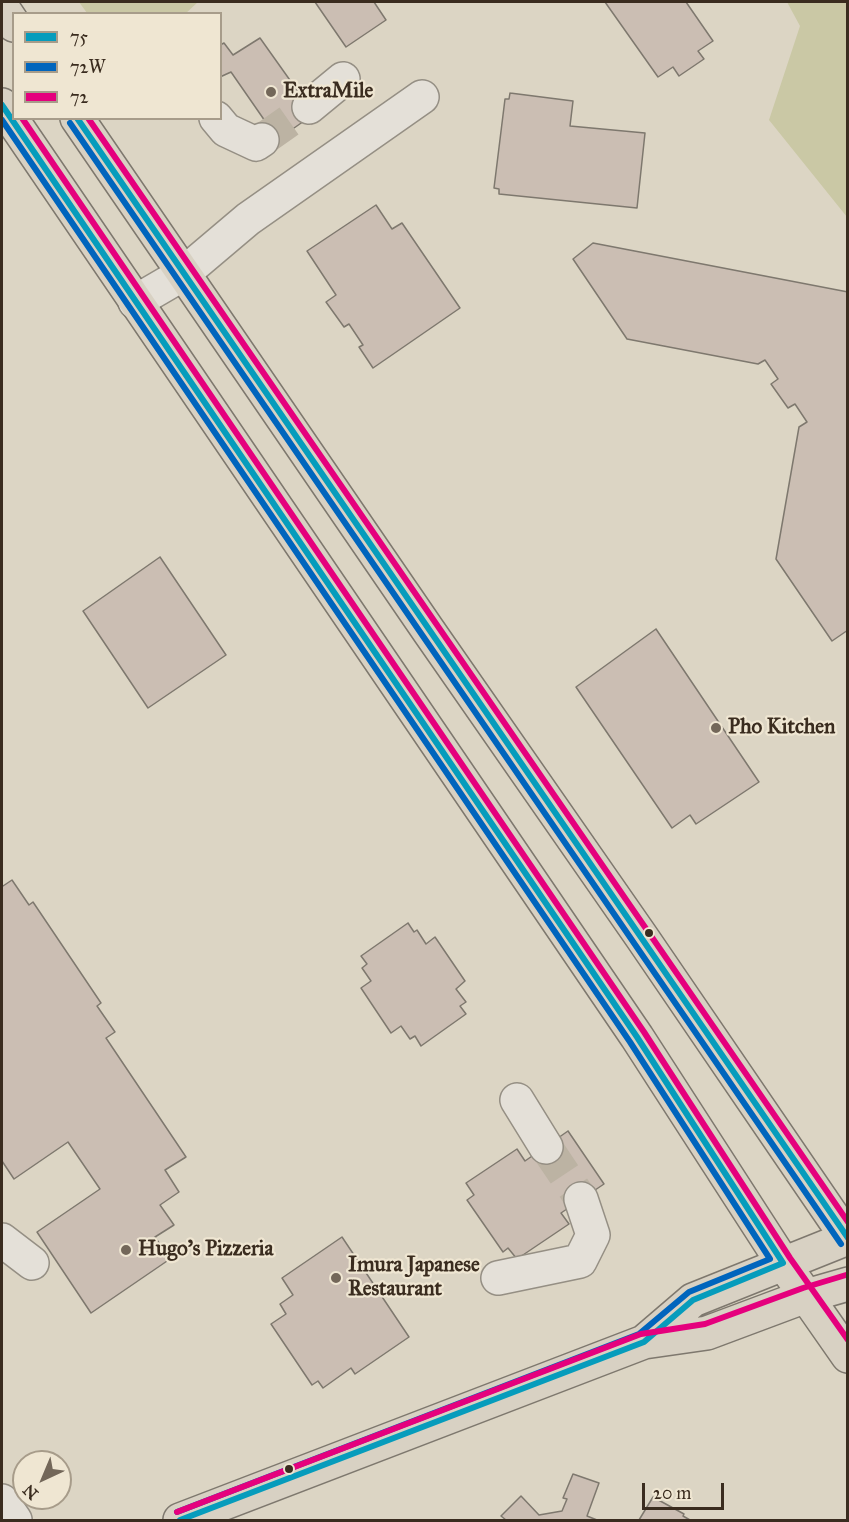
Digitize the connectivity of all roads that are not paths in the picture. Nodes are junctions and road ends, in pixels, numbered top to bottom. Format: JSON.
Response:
{"nodes":[{"id":1,"x":2,"y":7,"type":"edge"},
{"id":2,"x":12,"y":22,"type":"edge"},
{"id":3,"x":343,"y":79,"type":"dead end"},
{"id":4,"x":423,"y":97,"type":"dead end"},
{"id":5,"x":2,"y":105,"type":"edge"},
{"id":6,"x":309,"y":106,"type":"tunnel mouth"},
{"id":7,"x":12,"y":120,"type":"edge"},
{"id":8,"x":12,"y":120,"type":"edge"},
{"id":9,"x":78,"y":120,"type":"edge"},
{"id":10,"x":218,"y":120,"type":"edge"},
{"id":11,"x":262,"y":140,"type":"dead end"},
{"id":12,"x":183,"y":274,"type":"junction"},
{"id":13,"x":135,"y":303,"type":"junction"},
{"id":14,"x":517,"y":1100,"type":"dead end"},
{"id":15,"x":546,"y":1147,"type":"tunnel mouth"},
{"id":16,"x":581,"y":1199,"type":"tunnel mouth"},
{"id":17,"x":847,"y":1238,"type":"edge"},
{"id":18,"x":2,"y":1240,"type":"edge"},
{"id":19,"x":32,"y":1263,"type":"dead end"},
{"id":20,"x":783,"y":1263,"type":"junction"},
{"id":21,"x":498,"y":1278,"type":"dead end"},
{"id":22,"x":848,"y":1284,"type":"edge"},
{"id":23,"x":806,"y":1296,"type":"junction"},
{"id":24,"x":644,"y":1342,"type":"junction"},
{"id":25,"x":848,"y":1356,"type":"edge"},
{"id":26,"x":2,"y":1501,"type":"edge"},
{"id":27,"x":222,"y":1513,"type":"edge"},
{"id":28,"x":15,"y":1521,"type":"edge"},
{"id":29,"x":180,"y":1521,"type":"edge"}],
"edges":[{"from":1,"to":2,"type":"main road"},
{"from":3,"to":6,"type":"street"},
{"from":4,"to":12,"type":"street"},
{"from":5,"to":7,"type":"main road"},
{"from":8,"to":13,"type":"main road"},
{"from":9,"to":12,"type":"main road"},
{"from":10,"to":11,"type":"street"},
{"from":12,"to":13,"type":"street"},
{"from":12,"to":17,"type":"main road"},
{"from":13,"to":20,"type":"main road"},
{"from":14,"to":15,"type":"street"},
{"from":16,"to":21,"type":"street"},
{"from":17,"to":20,"type":"main road"},
{"from":18,"to":19,"type":"street"},
{"from":20,"to":23,"type":"main road"},
{"from":20,"to":24,"type":"main road"},
{"from":22,"to":23,"type":"main road"},
{"from":23,"to":24,"type":"main road"},
{"from":23,"to":25,"type":"main road"},
{"from":24,"to":27,"type":"main road"},
{"from":26,"to":28,"type":"street"},
{"from":27,"to":29,"type":"main road"}]}
